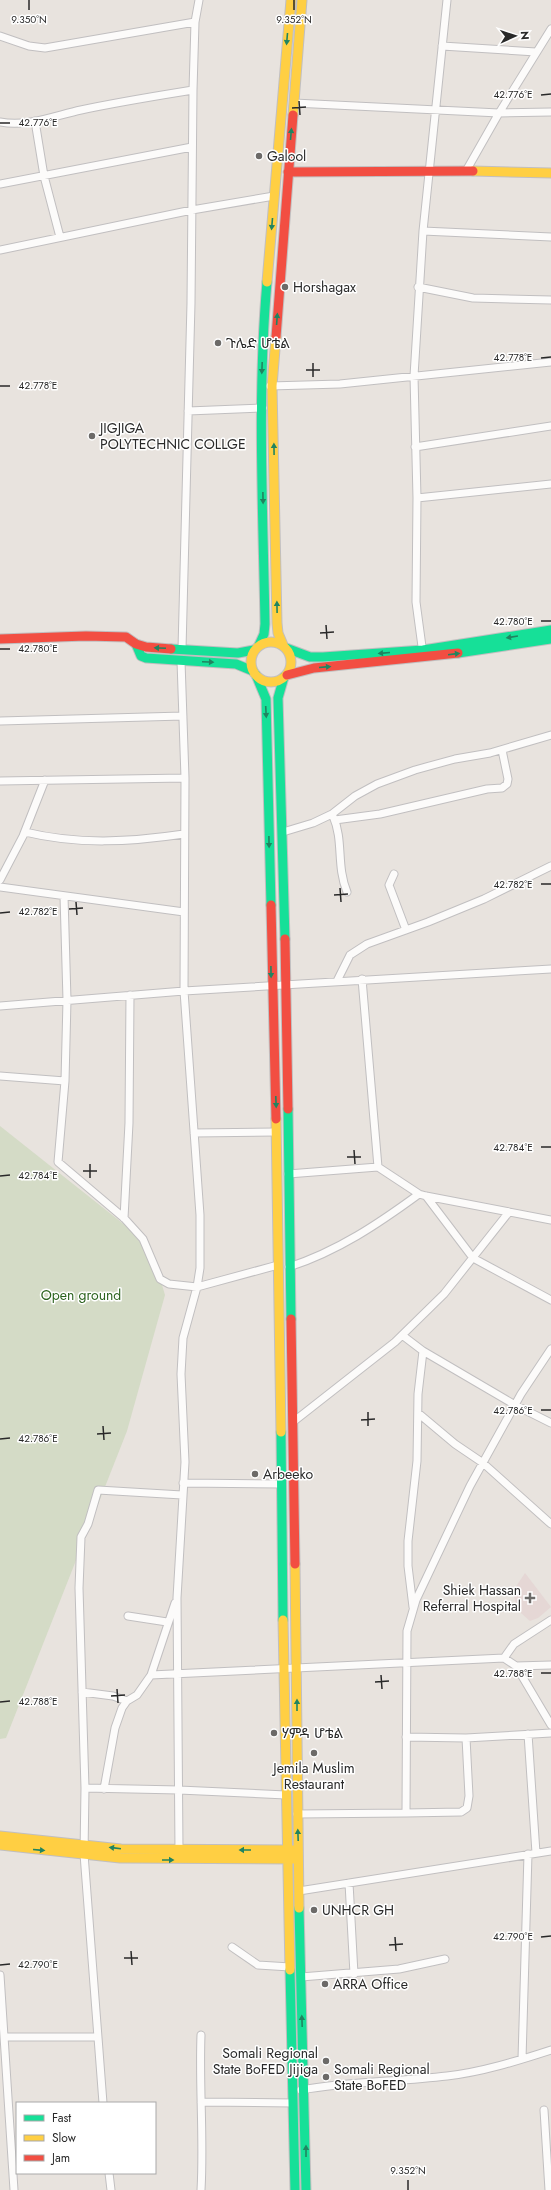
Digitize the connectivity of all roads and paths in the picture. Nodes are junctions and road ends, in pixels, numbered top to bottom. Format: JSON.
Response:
{"nodes":[{"id":1,"x":199,"y":0,"type":"edge"},
{"id":2,"x":291,"y":0,"type":"edge"},
{"id":3,"x":302,"y":0,"type":"edge"},
{"id":4,"x":447,"y":0,"type":"edge"},
{"id":5,"x":195,"y":22,"type":"junction"},
{"id":6,"x":551,"y":29,"type":"edge"},
{"id":7,"x":0,"y":36,"type":"edge"},
{"id":8,"x":442,"y":46,"type":"junction"},
{"id":9,"x":536,"y":52,"type":"junction"},
{"id":10,"x":193,"y":90,"type":"junction"},
{"id":11,"x":294,"y":103,"type":"junction"},
{"id":12,"x":435,"y":111,"type":"junction"},
{"id":13,"x":551,"y":112,"type":"edge"},
{"id":14,"x":499,"y":113,"type":"junction"},
{"id":15,"x":35,"y":121,"type":"junction"},
{"id":16,"x":0,"y":122,"type":"edge"},
{"id":17,"x":192,"y":147,"type":"junction"},
{"id":18,"x":466,"y":171,"type":"junction"},
{"id":19,"x":288,"y":172,"type":"junction"},
{"id":20,"x":428,"y":172,"type":"junction"},
{"id":21,"x":551,"y":172,"type":"edge"},
{"id":22,"x":44,"y":176,"type":"junction"},
{"id":23,"x":0,"y":184,"type":"edge"},
{"id":24,"x":274,"y":196,"type":"junction"},
{"id":25,"x":192,"y":210,"type":"junction"},
{"id":26,"x":423,"y":231,"type":"junction"},
{"id":27,"x":60,"y":237,"type":"junction"},
{"id":28,"x":551,"y":237,"type":"edge"},
{"id":29,"x":0,"y":250,"type":"edge"},
{"id":30,"x":418,"y":287,"type":"junction"},
{"id":31,"x":551,"y":300,"type":"edge"},
{"id":32,"x":551,"y":362,"type":"edge"},
{"id":33,"x":414,"y":376,"type":"junction"},
{"id":34,"x":272,"y":386,"type":"junction"},
{"id":35,"x":261,"y":387,"type":"junction"},
{"id":36,"x":261,"y":408,"type":"junction"},
{"id":37,"x":273,"y":408,"type":"junction"},
{"id":38,"x":188,"y":410,"type":"junction"},
{"id":39,"x":551,"y":426,"type":"edge"},
{"id":40,"x":416,"y":447,"type":"junction"},
{"id":41,"x":551,"y":484,"type":"edge"},
{"id":42,"x":417,"y":498,"type":"junction"},
{"id":43,"x":551,"y":630,"type":"edge"},
{"id":44,"x":0,"y":639,"type":"edge"},
{"id":45,"x":551,"y":639,"type":"edge"},
{"id":46,"x":136,"y":644,"type":"junction"},
{"id":47,"x":285,"y":647,"type":"junction"},
{"id":48,"x":257,"y":648,"type":"junction"},
{"id":49,"x":182,"y":649,"type":"junction"},
{"id":50,"x":423,"y":654,"type":"junction"},
{"id":51,"x":181,"y":661,"type":"junction"},
{"id":52,"x":254,"y":673,"type":"junction"},
{"id":53,"x":286,"y":676,"type":"junction"},
{"id":54,"x":183,"y":716,"type":"junction"},
{"id":55,"x":0,"y":721,"type":"edge"},
{"id":56,"x":551,"y":735,"type":"edge"},
{"id":57,"x":502,"y":750,"type":"junction"},
{"id":58,"x":185,"y":778,"type":"junction"},
{"id":59,"x":45,"y":780,"type":"junction"},
{"id":60,"x":0,"y":781,"type":"edge"},
{"id":61,"x":333,"y":817,"type":"junction"},
{"id":62,"x":25,"y":832,"type":"junction"},
{"id":63,"x":283,"y":832,"type":"junction"},
{"id":64,"x":184,"y":834,"type":"junction"},
{"id":65,"x":551,"y":866,"type":"edge"},
{"id":66,"x":394,"y":874,"type":"dead end"},
{"id":67,"x":0,"y":880,"type":"edge"},
{"id":68,"x":0,"y":887,"type":"edge"},
{"id":69,"x":347,"y":892,"type":"dead end"},
{"id":70,"x":64,"y":896,"type":"junction"},
{"id":71,"x":184,"y":912,"type":"junction"},
{"id":72,"x":406,"y":930,"type":"junction"},
{"id":73,"x":551,"y":969,"type":"edge"},
{"id":74,"x":362,"y":979,"type":"junction"},
{"id":75,"x":337,"y":981,"type":"junction"},
{"id":76,"x":284,"y":985,"type":"junction"},
{"id":77,"x":272,"y":987,"type":"junction"},
{"id":78,"x":184,"y":991,"type":"junction"},
{"id":79,"x":130,"y":995,"type":"junction"},
{"id":80,"x":67,"y":1000,"type":"junction"},
{"id":81,"x":0,"y":1006,"type":"edge"},
{"id":82,"x":0,"y":1076,"type":"edge"},
{"id":83,"x":65,"y":1081,"type":"junction"},
{"id":84,"x":276,"y":1132,"type":"junction"},
{"id":85,"x":194,"y":1133,"type":"junction"},
{"id":86,"x":378,"y":1167,"type":"junction"},
{"id":87,"x":288,"y":1174,"type":"junction"},
{"id":88,"x":423,"y":1195,"type":"junction"},
{"id":89,"x":509,"y":1212,"type":"junction"},
{"id":90,"x":124,"y":1218,"type":"junction"},
{"id":91,"x":551,"y":1220,"type":"edge"},
{"id":92,"x":472,"y":1258,"type":"junction"},
{"id":93,"x":278,"y":1265,"type":"junction"},
{"id":94,"x":289,"y":1267,"type":"junction"},
{"id":95,"x":197,"y":1287,"type":"junction"},
{"id":96,"x":551,"y":1300,"type":"edge"},
{"id":97,"x":402,"y":1335,"type":"junction"},
{"id":98,"x":551,"y":1349,"type":"edge"},
{"id":99,"x":423,"y":1351,"type":"junction"},
{"id":100,"x":515,"y":1405,"type":"junction"},
{"id":101,"x":418,"y":1413,"type":"junction"},
{"id":102,"x":292,"y":1423,"type":"junction"},
{"id":103,"x":551,"y":1423,"type":"edge"},
{"id":104,"x":281,"y":1430,"type":"junction"},
{"id":105,"x":483,"y":1463,"type":"junction"},
{"id":106,"x":183,"y":1483,"type":"junction"},
{"id":107,"x":282,"y":1484,"type":"junction"},
{"id":108,"x":182,"y":1495,"type":"junction"},
{"id":109,"x":551,"y":1524,"type":"edge"},
{"id":110,"x":177,"y":1598,"type":"junction"},
{"id":111,"x":413,"y":1610,"type":"junction"},
{"id":112,"x":128,"y":1616,"type":"dead end"},
{"id":113,"x":551,"y":1620,"type":"edge"},
{"id":114,"x":167,"y":1622,"type":"junction"},
{"id":115,"x":504,"y":1658,"type":"junction"},
{"id":116,"x":406,"y":1663,"type":"junction"},
{"id":117,"x":516,"y":1666,"type":"junction"},
{"id":118,"x":551,"y":1666,"type":"edge"},
{"id":119,"x":297,"y":1668,"type":"junction"},
{"id":120,"x":285,"y":1669,"type":"junction"},
{"id":121,"x":176,"y":1674,"type":"junction"},
{"id":122,"x":151,"y":1675,"type":"junction"},
{"id":123,"x":82,"y":1692,"type":"junction"},
{"id":124,"x":127,"y":1701,"type":"junction"},
{"id":125,"x":551,"y":1725,"type":"edge"},
{"id":126,"x":551,"y":1732,"type":"edge"},
{"id":127,"x":528,"y":1734,"type":"junction"},
{"id":128,"x":406,"y":1737,"type":"junction"},
{"id":129,"x":466,"y":1738,"type":"junction"},
{"id":130,"x":85,"y":1788,"type":"junction"},
{"id":131,"x":104,"y":1788,"type":"junction"},
{"id":132,"x":180,"y":1790,"type":"junction"},
{"id":133,"x":286,"y":1796,"type":"junction"},
{"id":134,"x":406,"y":1813,"type":"junction"},
{"id":135,"x":297,"y":1814,"type":"junction"},
{"id":136,"x":0,"y":1836,"type":"edge"},
{"id":137,"x":84,"y":1844,"type":"junction"},
{"id":138,"x":0,"y":1845,"type":"edge"},
{"id":139,"x":179,"y":1850,"type":"junction"},
{"id":140,"x":551,"y":1852,"type":"edge"},
{"id":141,"x":84,"y":1854,"type":"junction"},
{"id":142,"x":532,"y":1854,"type":"junction"},
{"id":143,"x":287,"y":1855,"type":"junction"},
{"id":144,"x":298,"y":1855,"type":"junction"},
{"id":145,"x":349,"y":1883,"type":"junction"},
{"id":146,"x":298,"y":1891,"type":"junction"},
{"id":147,"x":232,"y":1947,"type":"dead end"},
{"id":148,"x":445,"y":1959,"type":"dead end"},
{"id":149,"x":290,"y":1966,"type":"junction"},
{"id":150,"x":0,"y":1974,"type":"edge"},
{"id":151,"x":354,"y":1974,"type":"junction"},
{"id":152,"x":301,"y":1977,"type":"junction"},
{"id":153,"x":2,"y":2023,"type":"edge"},
{"id":154,"x":201,"y":2035,"type":"dead end"},
{"id":155,"x":4,"y":2037,"type":"junction"},
{"id":156,"x":96,"y":2037,"type":"junction"},
{"id":157,"x":551,"y":2050,"type":"edge"},
{"id":158,"x":522,"y":2059,"type":"junction"},
{"id":159,"x":304,"y":2089,"type":"junction"},
{"id":160,"x":293,"y":2092,"type":"junction"},
{"id":161,"x":103,"y":2102,"type":"edge"},
{"id":162,"x":201,"y":2102,"type":"junction"},
{"id":163,"x":293,"y":2103,"type":"junction"},
{"id":164,"x":544,"y":2110,"type":"dead end"},
{"id":165,"x":109,"y":2174,"type":"edge"},
{"id":166,"x":14,"y":2190,"type":"edge"},
{"id":167,"x":111,"y":2190,"type":"edge"},
{"id":168,"x":202,"y":2190,"type":"edge"},
{"id":169,"x":295,"y":2190,"type":"edge"},
{"id":170,"x":306,"y":2190,"type":"edge"},
{"id":171,"x":548,"y":2190,"type":"edge"}],
"edges":[{"from":1,"to":5,"type":"street"},
{"from":2,"to":24,"type":"main road","one_way":true},
{"from":3,"to":11,"type":"main road"},
{"from":4,"to":8,"type":"street"},
{"from":5,"to":7,"type":"street"},
{"from":5,"to":10,"type":"street"},
{"from":6,"to":9,"type":"street"},
{"from":8,"to":9,"type":"street"},
{"from":8,"to":12,"type":"street"},
{"from":9,"to":14,"type":"street"},
{"from":10,"to":15,"type":"street"},
{"from":10,"to":17,"type":"street"},
{"from":11,"to":12,"type":"street"},
{"from":19,"to":11,"type":"main road","one_way":true},
{"from":12,"to":14,"type":"street"},
{"from":12,"to":20,"type":"street"},
{"from":13,"to":14,"type":"street"},
{"from":14,"to":18,"type":"street"},
{"from":15,"to":16,"type":"street"},
{"from":15,"to":22,"type":"street"},
{"from":17,"to":22,"type":"street"},
{"from":17,"to":25,"type":"street"},
{"from":18,"to":20,"type":"main road"},
{"from":18,"to":21,"type":"main road"},
{"from":19,"to":20,"type":"main road"},
{"from":34,"to":19,"type":"main road","one_way":true},
{"from":20,"to":26,"type":"street"},
{"from":22,"to":23,"type":"street"},
{"from":22,"to":27,"type":"street"},
{"from":24,"to":25,"type":"street"},
{"from":24,"to":35,"type":"main road","one_way":true},
{"from":25,"to":27,"type":"street"},
{"from":25,"to":38,"type":"street"},
{"from":26,"to":28,"type":"street"},
{"from":26,"to":30,"type":"street"},
{"from":27,"to":29,"type":"street"},
{"from":30,"to":31,"type":"street"},
{"from":30,"to":33,"type":"street"},
{"from":32,"to":33,"type":"street"},
{"from":33,"to":34,"type":"street"},
{"from":33,"to":40,"type":"street"},
{"from":34,"to":35,"type":"street"},
{"from":34,"to":37,"type":"main road"},
{"from":35,"to":36,"type":"main road"},
{"from":36,"to":37,"type":"street"},
{"from":36,"to":38,"type":"street"},
{"from":36,"to":48,"type":"main road","one_way":true},
{"from":47,"to":37,"type":"main road","one_way":true},
{"from":38,"to":49,"type":"street"},
{"from":39,"to":40,"type":"street"},
{"from":40,"to":42,"type":"street"},
{"from":41,"to":42,"type":"street"},
{"from":42,"to":50,"type":"street"},
{"from":43,"to":50,"type":"main road","one_way":true},
{"from":44,"to":46,"type":"main road"},
{"from":50,"to":45,"type":"main road","one_way":true},
{"from":49,"to":46,"type":"main road","one_way":true},
{"from":46,"to":51,"type":"main road"},
{"from":47,"to":48,"type":"main road"},
{"from":50,"to":47,"type":"main road","one_way":true},
{"from":47,"to":53,"type":"main road"},
{"from":48,"to":49,"type":"main road"},
{"from":48,"to":52,"type":"main road"},
{"from":53,"to":50,"type":"main road","one_way":true},
{"from":51,"to":52,"type":"main road","one_way":true},
{"from":51,"to":54,"type":"street"},
{"from":52,"to":53,"type":"main road"},
{"from":52,"to":77,"type":"main road","one_way":true},
{"from":53,"to":63,"type":"main road"},
{"from":54,"to":55,"type":"street"},
{"from":54,"to":58,"type":"street"},
{"from":56,"to":57,"type":"street"},
{"from":57,"to":61,"type":"street"},
{"from":57,"to":61,"type":"street"},
{"from":58,"to":59,"type":"street"},
{"from":58,"to":64,"type":"street"},
{"from":59,"to":60,"type":"street"},
{"from":59,"to":62,"type":"street"},
{"from":61,"to":63,"type":"street"},
{"from":61,"to":69,"type":"street"},
{"from":62,"to":64,"type":"street"},
{"from":62,"to":67,"type":"street"},
{"from":63,"to":76,"type":"main road"},
{"from":64,"to":71,"type":"street"},
{"from":65,"to":72,"type":"street"},
{"from":66,"to":72,"type":"street"},
{"from":68,"to":70,"type":"street"},
{"from":70,"to":71,"type":"street"},
{"from":70,"to":80,"type":"street"},
{"from":71,"to":78,"type":"street"},
{"from":72,"to":75,"type":"street"},
{"from":73,"to":74,"type":"street"},
{"from":74,"to":75,"type":"street"},
{"from":74,"to":86,"type":"street"},
{"from":75,"to":76,"type":"street"},
{"from":76,"to":77,"type":"street"},
{"from":76,"to":87,"type":"main road"},
{"from":77,"to":78,"type":"street"},
{"from":77,"to":84,"type":"main road","one_way":true},
{"from":78,"to":79,"type":"street"},
{"from":78,"to":85,"type":"street"},
{"from":79,"to":80,"type":"street"},
{"from":79,"to":90,"type":"street"},
{"from":80,"to":81,"type":"street"},
{"from":80,"to":83,"type":"street"},
{"from":82,"to":83,"type":"street"},
{"from":83,"to":90,"type":"street"},
{"from":84,"to":85,"type":"street"},
{"from":84,"to":93,"type":"main road"},
{"from":85,"to":95,"type":"street"},
{"from":86,"to":87,"type":"street"},
{"from":86,"to":88,"type":"street"},
{"from":87,"to":94,"type":"main road"},
{"from":88,"to":89,"type":"street"},
{"from":88,"to":92,"type":"street"},
{"from":88,"to":94,"type":"street"},
{"from":89,"to":91,"type":"street"},
{"from":89,"to":92,"type":"street"},
{"from":90,"to":95,"type":"street"},
{"from":92,"to":96,"type":"street"},
{"from":92,"to":97,"type":"street"},
{"from":93,"to":95,"type":"street"},
{"from":93,"to":104,"type":"main road"},
{"from":94,"to":102,"type":"main road"},
{"from":95,"to":106,"type":"street"},
{"from":97,"to":99,"type":"street"},
{"from":97,"to":102,"type":"street"},
{"from":98,"to":100,"type":"street"},
{"from":99,"to":100,"type":"street"},
{"from":99,"to":101,"type":"street"},
{"from":100,"to":103,"type":"street"},
{"from":100,"to":105,"type":"street"},
{"from":101,"to":105,"type":"street"},
{"from":101,"to":111,"type":"street"},
{"from":102,"to":104,"type":"street"},
{"from":102,"to":119,"type":"main road"},
{"from":104,"to":107,"type":"main road"},
{"from":105,"to":109,"type":"street"},
{"from":105,"to":111,"type":"street"},
{"from":106,"to":107,"type":"street"},
{"from":106,"to":108,"type":"street"},
{"from":107,"to":120,"type":"main road"},
{"from":108,"to":110,"type":"street"},
{"from":108,"to":123,"type":"street"},
{"from":110,"to":114,"type":"street"},
{"from":110,"to":121,"type":"street"},
{"from":111,"to":116,"type":"street"},
{"from":112,"to":114,"type":"street"},
{"from":113,"to":115,"type":"street"},
{"from":114,"to":122,"type":"street"},
{"from":115,"to":116,"type":"street"},
{"from":115,"to":117,"type":"street"},
{"from":116,"to":119,"type":"street"},
{"from":116,"to":128,"type":"street"},
{"from":117,"to":118,"type":"street"},
{"from":117,"to":125,"type":"street"},
{"from":119,"to":120,"type":"street"},
{"from":135,"to":119,"type":"main road","one_way":true},
{"from":120,"to":121,"type":"street"},
{"from":120,"to":133,"type":"main road"},
{"from":121,"to":122,"type":"street"},
{"from":121,"to":132,"type":"street"},
{"from":122,"to":124,"type":"street"},
{"from":123,"to":124,"type":"street"},
{"from":123,"to":130,"type":"street"},
{"from":124,"to":131,"type":"street"},
{"from":126,"to":127,"type":"street"},
{"from":127,"to":129,"type":"street"},
{"from":127,"to":142,"type":"street"},
{"from":128,"to":129,"type":"street"},
{"from":128,"to":134,"type":"street"},
{"from":129,"to":134,"type":"street"},
{"from":130,"to":131,"type":"street"},
{"from":130,"to":137,"type":"street"},
{"from":131,"to":132,"type":"street"},
{"from":132,"to":133,"type":"street"},
{"from":132,"to":139,"type":"street"},
{"from":133,"to":143,"type":"main road"},
{"from":134,"to":135,"type":"street"},
{"from":144,"to":135,"type":"main road","one_way":true},
{"from":136,"to":137,"type":"main road"},
{"from":139,"to":137,"type":"main road","one_way":true},
{"from":137,"to":141,"type":"street"},
{"from":138,"to":141,"type":"main road","one_way":true},
{"from":143,"to":139,"type":"main road","one_way":true},
{"from":140,"to":142,"type":"street"},
{"from":141,"to":143,"type":"main road","one_way":true},
{"from":141,"to":156,"type":"street"},
{"from":142,"to":145,"type":"street"},
{"from":142,"to":158,"type":"street"},
{"from":143,"to":144,"type":"main road"},
{"from":143,"to":149,"type":"main road"},
{"from":144,"to":146,"type":"main road"},
{"from":145,"to":146,"type":"street"},
{"from":145,"to":151,"type":"street"},
{"from":146,"to":152,"type":"main road"},
{"from":147,"to":149,"type":"street"},
{"from":148,"to":151,"type":"street"},
{"from":149,"to":160,"type":"main road"},
{"from":150,"to":153,"type":"street"},
{"from":151,"to":152,"type":"street"},
{"from":159,"to":152,"type":"main road","one_way":true},
{"from":153,"to":155,"type":"street"},
{"from":154,"to":162,"type":"street"},
{"from":155,"to":156,"type":"street"},
{"from":155,"to":166,"type":"street"},
{"from":156,"to":161,"type":"street"},
{"from":157,"to":158,"type":"street"},
{"from":158,"to":159,"type":"street"},
{"from":159,"to":160,"type":"street"},
{"from":170,"to":159,"type":"main road","one_way":true},
{"from":160,"to":163,"type":"main road"},
{"from":162,"to":163,"type":"street"},
{"from":162,"to":168,"type":"street"},
{"from":163,"to":169,"type":"main road"},
{"from":164,"to":171,"type":"street"},
{"from":165,"to":167,"type":"street"}]}
